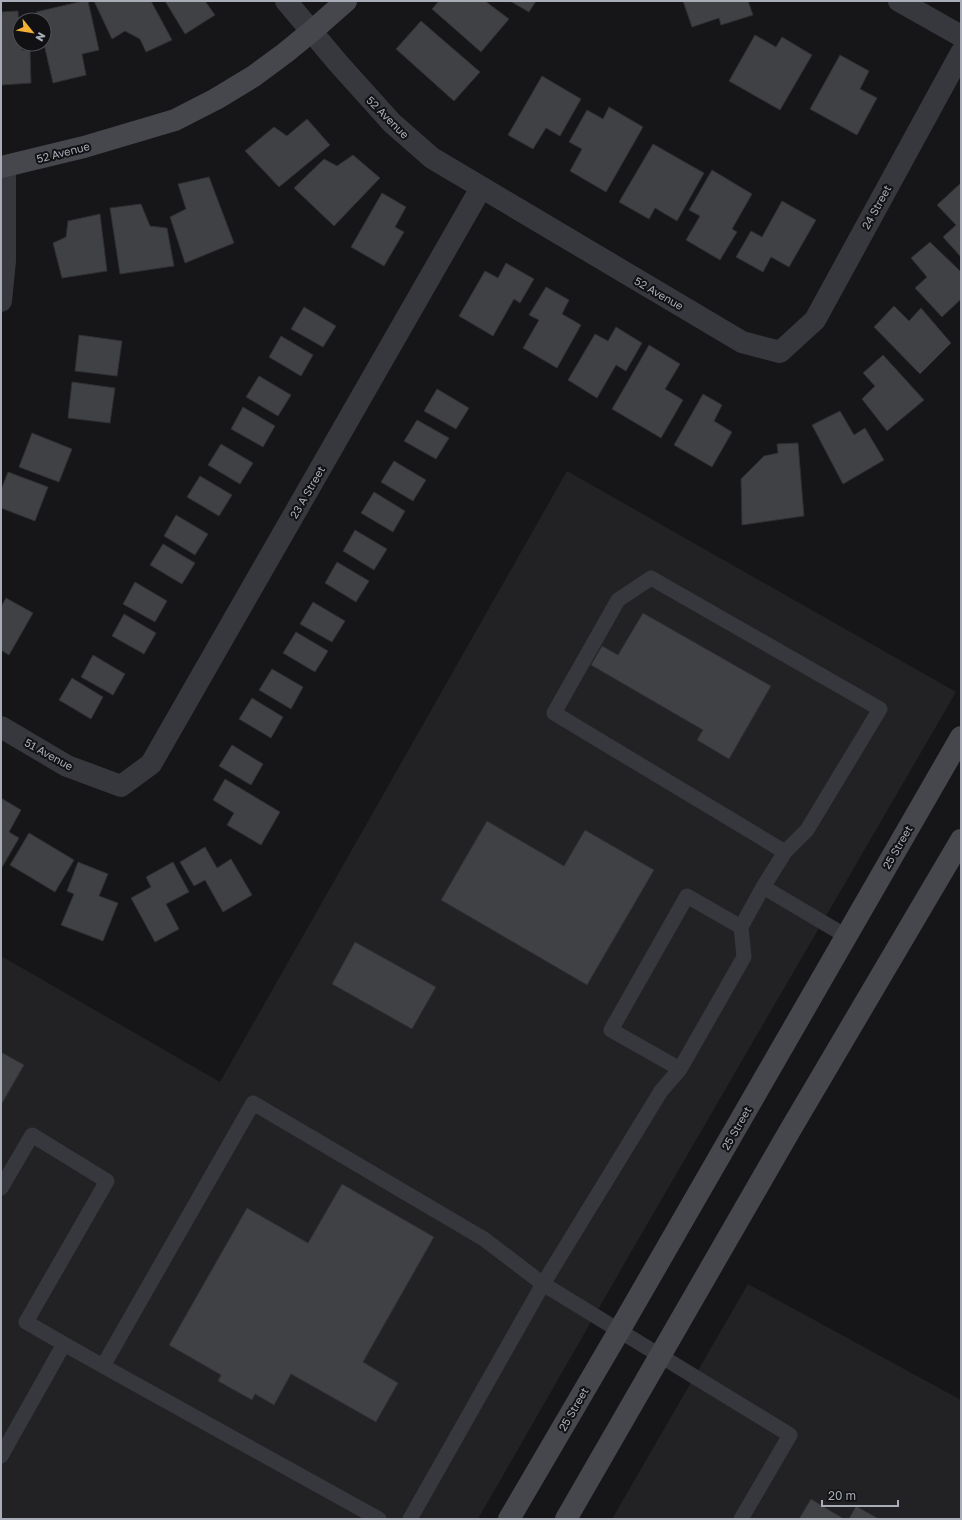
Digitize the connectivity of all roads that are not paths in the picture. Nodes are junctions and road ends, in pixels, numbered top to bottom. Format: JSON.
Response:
{"nodes":[{"id":1,"x":286,"y":1,"type":"edge"},
{"id":2,"x":346,"y":1,"type":"edge"},
{"id":3,"x":899,"y":1,"type":"edge"},
{"id":4,"x":312,"y":31,"type":"junction"},
{"id":5,"x":961,"y":36,"type":"edge"},
{"id":6,"x":961,"y":53,"type":"edge"},
{"id":7,"x":3,"y":167,"type":"edge"},
{"id":8,"x":481,"y":188,"type":"junction"},
{"id":9,"x":1,"y":301,"type":"edge"},
{"id":10,"x":780,"y":352,"type":"joint"},
{"id":11,"x":1,"y":727,"type":"edge"},
{"id":12,"x":961,"y":737,"type":"edge"},
{"id":13,"x":121,"y":786,"type":"joint"},
{"id":14,"x":961,"y":840,"type":"edge"},
{"id":15,"x":785,"y":852,"type":"junction"},
{"id":16,"x":763,"y":887,"type":"junction"},
{"id":17,"x":741,"y":927,"type":"junction"},
{"id":18,"x":846,"y":936,"type":"junction"},
{"id":19,"x":680,"y":1069,"type":"junction"},
{"id":20,"x":1,"y":1188,"type":"edge"},
{"id":21,"x":543,"y":1284,"type":"junction"},
{"id":22,"x":619,"y":1331,"type":"junction"},
{"id":23,"x":64,"y":1344,"type":"junction"},
{"id":24,"x":661,"y":1356,"type":"junction"},
{"id":25,"x":103,"y":1366,"type":"junction"},
{"id":26,"x":1,"y":1456,"type":"edge"},
{"id":27,"x":379,"y":1519,"type":"edge"},
{"id":28,"x":410,"y":1519,"type":"edge"},
{"id":29,"x":509,"y":1519,"type":"edge"},
{"id":30,"x":566,"y":1519,"type":"edge"},
{"id":31,"x":741,"y":1519,"type":"edge"}],
"edges":[{"from":1,"to":4,"type":"street"},
{"from":2,"to":4,"type":"main road"},
{"from":3,"to":5,"type":"street"},
{"from":4,"to":7,"type":"main road","name":"52 Avenue"},
{"from":4,"to":8,"type":"street","name":"52 Avenue"},
{"from":6,"to":10,"type":"street","name":"24 Street"},
{"from":7,"to":9,"type":"street"},
{"from":8,"to":10,"type":"street","name":"52 Avenue"},
{"from":8,"to":13,"type":"street","name":"23 A Street"},
{"from":11,"to":13,"type":"street","name":"51 Avenue"},
{"from":12,"to":18,"type":"main road","name":"25 Street"},
{"from":14,"to":24,"type":"main road"},
{"from":15,"to":15,"type":"lane"},
{"from":15,"to":16,"type":"lane"},
{"from":16,"to":17,"type":"lane"},
{"from":16,"to":18,"type":"lane"},
{"from":17,"to":19,"type":"lane"},
{"from":17,"to":19,"type":"lane"},
{"from":18,"to":22,"type":"main road","name":"25 Street"},
{"from":19,"to":21,"type":"lane"},
{"from":20,"to":23,"type":"lane"},
{"from":21,"to":22,"type":"lane"},
{"from":21,"to":25,"type":"lane"},
{"from":21,"to":28,"type":"lane"},
{"from":22,"to":24,"type":"lane"},
{"from":22,"to":29,"type":"main road","name":"25 Street"},
{"from":23,"to":25,"type":"lane"},
{"from":23,"to":26,"type":"lane"},
{"from":24,"to":30,"type":"main road"},
{"from":24,"to":31,"type":"lane"},
{"from":25,"to":27,"type":"lane"}]}
